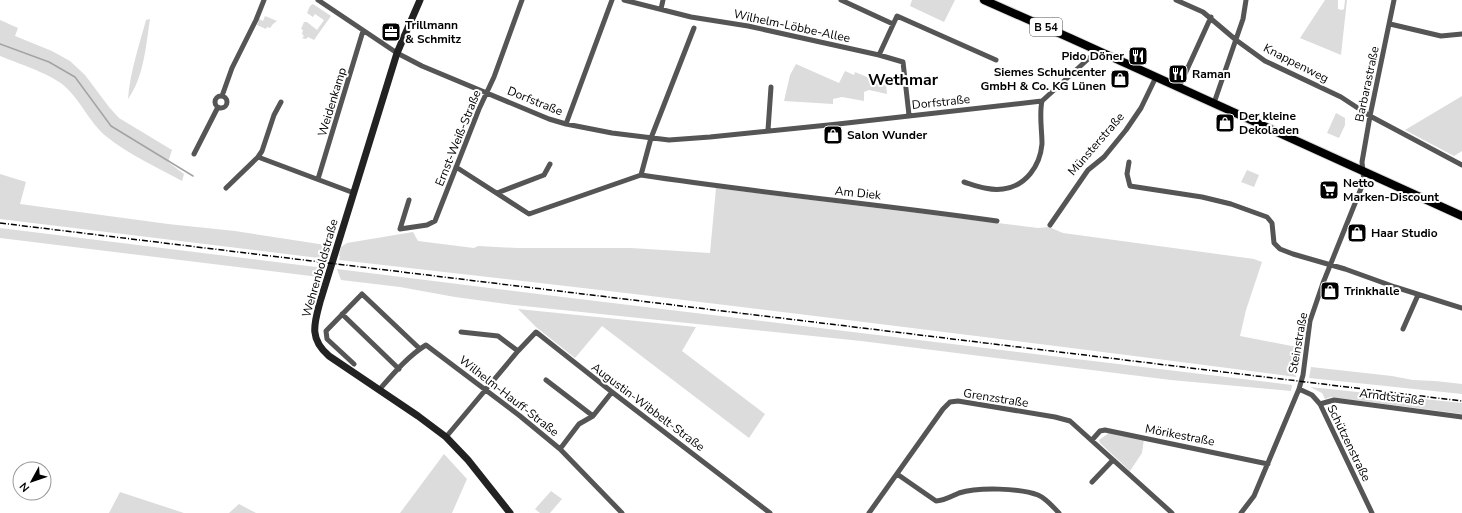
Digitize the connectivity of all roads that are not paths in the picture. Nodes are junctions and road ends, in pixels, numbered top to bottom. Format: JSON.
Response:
{"nodes":[{"id":1,"x":264,"y":0,"type":"edge"},
{"id":2,"x":318,"y":0,"type":"edge"},
{"id":3,"x":420,"y":0,"type":"edge"},
{"id":4,"x":522,"y":0,"type":"edge"},
{"id":5,"x":612,"y":0,"type":"edge"},
{"id":6,"x":624,"y":0,"type":"edge"},
{"id":7,"x":663,"y":0,"type":"edge"},
{"id":8,"x":841,"y":0,"type":"edge"},
{"id":9,"x":984,"y":0,"type":"edge"},
{"id":10,"x":1176,"y":0,"type":"edge"},
{"id":11,"x":1246,"y":0,"type":"edge"},
{"id":12,"x":1394,"y":0,"type":"edge"},
{"id":13,"x":994,"y":2,"type":"edge"},
{"id":14,"x":661,"y":9,"type":"junction"},
{"id":15,"x":1211,"y":17,"type":"junction"},
{"id":16,"x":893,"y":24,"type":"junction"},
{"id":17,"x":1390,"y":24,"type":"junction"},
{"id":18,"x":694,"y":28,"type":"dead end"},
{"id":19,"x":363,"y":31,"type":"junction"},
{"id":20,"x":1462,"y":34,"type":"edge"},
{"id":21,"x":1236,"y":40,"type":"junction"},
{"id":22,"x":1098,"y":50,"type":"junction"},
{"id":23,"x":397,"y":53,"type":"junction"},
{"id":24,"x":879,"y":55,"type":"junction"},
{"id":25,"x":996,"y":60,"type":"dead end"},
{"id":26,"x":1156,"y":77,"type":"junction"},
{"id":27,"x":771,"y":87,"type":"dead end"},
{"id":28,"x":1179,"y":87,"type":"junction"},
{"id":29,"x":487,"y":92,"type":"junction"},
{"id":30,"x":222,"y":96,"type":"junction"},
{"id":31,"x":1042,"y":101,"type":"junction"},
{"id":32,"x":281,"y":102,"type":"dead end"},
{"id":33,"x":1214,"y":103,"type":"junction"},
{"id":34,"x":218,"y":107,"type":"junction"},
{"id":35,"x":909,"y":115,"type":"junction"},
{"id":36,"x":1370,"y":116,"type":"junction"},
{"id":37,"x":566,"y":124,"type":"junction"},
{"id":38,"x":768,"y":130,"type":"junction"},
{"id":39,"x":651,"y":138,"type":"junction"},
{"id":40,"x":194,"y":154,"type":"dead end"},
{"id":41,"x":258,"y":157,"type":"junction"},
{"id":42,"x":1129,"y":162,"type":"dead end"},
{"id":43,"x":550,"y":164,"type":"dead end"},
{"id":44,"x":1462,"y":165,"type":"edge"},
{"id":45,"x":456,"y":167,"type":"junction"},
{"id":46,"x":1363,"y":172,"type":"junction"},
{"id":47,"x":641,"y":175,"type":"junction"},
{"id":48,"x":318,"y":179,"type":"junction"},
{"id":49,"x":964,"y":182,"type":"dead end"},
{"id":50,"x":226,"y":188,"type":"dead end"},
{"id":51,"x":354,"y":193,"type":"junction"},
{"id":52,"x":498,"y":193,"type":"junction"},
{"id":53,"x":409,"y":200,"type":"dead end"},
{"id":54,"x":1462,"y":216,"type":"edge"},
{"id":55,"x":997,"y":221,"type":"dead end"},
{"id":56,"x":1050,"y":225,"type":"dead end"},
{"id":57,"x":1331,"y":264,"type":"junction"},
{"id":58,"x":1418,"y":295,"type":"junction"},
{"id":59,"x":1462,"y":308,"type":"edge"},
{"id":60,"x":342,"y":314,"type":"junction"},
{"id":61,"x":1403,"y":329,"type":"dead end"},
{"id":62,"x":462,"y":332,"type":"dead end"},
{"id":63,"x":420,"y":348,"type":"junction"},
{"id":64,"x":518,"y":351,"type":"junction"},
{"id":65,"x":354,"y":364,"type":"dead end"},
{"id":66,"x":399,"y":368,"type":"junction"},
{"id":67,"x":546,"y":380,"type":"dead end"},
{"id":68,"x":1300,"y":389,"type":"junction"},
{"id":69,"x":379,"y":390,"type":"junction"},
{"id":70,"x":486,"y":391,"type":"junction"},
{"id":71,"x":612,"y":392,"type":"junction"},
{"id":72,"x":1320,"y":404,"type":"junction"},
{"id":73,"x":593,"y":416,"type":"junction"},
{"id":74,"x":1462,"y":416,"type":"edge"},
{"id":75,"x":446,"y":437,"type":"junction"},
{"id":76,"x":1092,"y":440,"type":"junction"},
{"id":77,"x":560,"y":450,"type":"junction"},
{"id":78,"x":1113,"y":460,"type":"junction"},
{"id":79,"x":1268,"y":464,"type":"junction"},
{"id":80,"x":897,"y":474,"type":"junction"},
{"id":81,"x":1092,"y":482,"type":"dead end"},
{"id":82,"x":510,"y":513,"type":"edge"},
{"id":83,"x":622,"y":513,"type":"edge"},
{"id":84,"x":770,"y":513,"type":"edge"},
{"id":85,"x":869,"y":513,"type":"edge"},
{"id":86,"x":1060,"y":513,"type":"edge"},
{"id":87,"x":1172,"y":513,"type":"edge"},
{"id":88,"x":1243,"y":513,"type":"edge"},
{"id":89,"x":1372,"y":513,"type":"edge"}],
"edges":[{"from":1,"to":30,"type":"street"},
{"from":2,"to":19,"type":"street","name":"Dorfstraße"},
{"from":3,"to":23,"type":"street","name":"Wehrenboldstraße"},
{"from":4,"to":29,"type":"street","name":"Ernst-Weiß-Straße"},
{"from":5,"to":37,"type":"street"},
{"from":6,"to":14,"type":"street","name":"Wilhelm-Löbbe-Allee"},
{"from":7,"to":14,"type":"street"},
{"from":8,"to":16,"type":"street"},
{"from":9,"to":13,"type":"main road","number":"B 54"},
{"from":10,"to":15,"type":"street","name":"Knappenweg"},
{"from":11,"to":21,"type":"street"},
{"from":12,"to":17,"type":"street","name":"Barbarastraße"},
{"from":13,"to":22,"type":"main road","number":"B 54"},
{"from":14,"to":24,"type":"street","name":"Wilhelm-Löbbe-Allee"},
{"from":15,"to":21,"type":"street","name":"Knappenweg"},
{"from":15,"to":28,"type":"street"},
{"from":16,"to":24,"type":"street"},
{"from":16,"to":25,"type":"street"},
{"from":17,"to":20,"type":"street"},
{"from":17,"to":36,"type":"street","name":"Barbarastraße"},
{"from":18,"to":39,"type":"street"},
{"from":19,"to":23,"type":"street","name":"Dorfstraße"},
{"from":19,"to":48,"type":"street","name":"Weidenkamp"},
{"from":21,"to":33,"type":"street"},
{"from":21,"to":36,"type":"street","name":"Knappenweg"},
{"from":22,"to":26,"type":"main road","number":"B 54"},
{"from":22,"to":31,"type":"street"},
{"from":23,"to":29,"type":"street","name":"Dorfstraße"},
{"from":23,"to":51,"type":"street","name":"Wehrenboldstraße"},
{"from":24,"to":35,"type":"street","name":"Wilhelm-Löbbe-Allee"},
{"from":26,"to":28,"type":"main road","number":"B 54"},
{"from":26,"to":56,"type":"street","name":"Münsterstraße"},
{"from":27,"to":38,"type":"street"},
{"from":28,"to":33,"type":"main road","number":"B 54"},
{"from":29,"to":37,"type":"street","name":"Dorfstraße"},
{"from":29,"to":45,"type":"street","name":"Ernst-Weiß-Straße"},
{"from":30,"to":34,"type":"street"},
{"from":30,"to":34,"type":"street"},
{"from":31,"to":35,"type":"street","name":"Dorfstraße"},
{"from":31,"to":49,"type":"street"},
{"from":32,"to":41,"type":"street"},
{"from":33,"to":46,"type":"main road","number":"B 54"},
{"from":34,"to":40,"type":"street"},
{"from":35,"to":38,"type":"street","name":"Dorfstraße"},
{"from":36,"to":44,"type":"street","name":"Knappenweg"},
{"from":36,"to":46,"type":"street","name":"Barbarastraße"},
{"from":37,"to":39,"type":"street","name":"Dorfstraße"},
{"from":38,"to":39,"type":"street","name":"Dorfstraße"},
{"from":39,"to":47,"type":"street"},
{"from":41,"to":48,"type":"street"},
{"from":41,"to":50,"type":"street"},
{"from":42,"to":57,"type":"street"},
{"from":43,"to":52,"type":"street"},
{"from":45,"to":52,"type":"street"},
{"from":45,"to":53,"type":"street","name":"Ernst-Weiß-Straße"},
{"from":46,"to":54,"type":"main road","number":"B 54"},
{"from":46,"to":57,"type":"street","name":"Steinstraße"},
{"from":47,"to":52,"type":"street"},
{"from":47,"to":55,"type":"street","name":"Am Diek"},
{"from":48,"to":51,"type":"street"},
{"from":51,"to":69,"type":"street","name":"Wehrenboldstraße"},
{"from":57,"to":58,"type":"street"},
{"from":57,"to":68,"type":"street","name":"Steinstraße"},
{"from":58,"to":59,"type":"street"},
{"from":58,"to":61,"type":"street"},
{"from":60,"to":63,"type":"street"},
{"from":60,"to":65,"type":"street"},
{"from":60,"to":66,"type":"street"},
{"from":62,"to":64,"type":"street"},
{"from":63,"to":66,"type":"street"},
{"from":63,"to":70,"type":"street","name":"Wilhelm-Hauff-Straße"},
{"from":64,"to":70,"type":"street","name":"Augustin-Wibbelt-Straße"},
{"from":64,"to":71,"type":"street","name":"Augustin-Wibbelt-Straße"},
{"from":66,"to":69,"type":"street"},
{"from":67,"to":73,"type":"street"},
{"from":68,"to":72,"type":"street","name":"Schützenstraße"},
{"from":68,"to":79,"type":"street","name":"Steinstraße"},
{"from":69,"to":75,"type":"street","name":"Wehrenboldstraße"},
{"from":70,"to":75,"type":"street","name":"Augustin-Wibbelt-Straße"},
{"from":70,"to":77,"type":"street","name":"Wilhelm-Hauff-Straße"},
{"from":71,"to":73,"type":"street"},
{"from":71,"to":84,"type":"street","name":"Augustin-Wibbelt-Straße"},
{"from":72,"to":74,"type":"street","name":"Arndtstraße"},
{"from":72,"to":89,"type":"street","name":"Schützenstraße"},
{"from":73,"to":77,"type":"street"},
{"from":75,"to":82,"type":"street","name":"Wehrenboldstraße"},
{"from":76,"to":78,"type":"street","name":"Grenzstraße"},
{"from":76,"to":79,"type":"street","name":"Mörikestraße"},
{"from":76,"to":80,"type":"street","name":"Grenzstraße"},
{"from":77,"to":83,"type":"street","name":"Wilhelm-Hauff-Straße"},
{"from":78,"to":81,"type":"street"},
{"from":78,"to":87,"type":"street","name":"Grenzstraße"},
{"from":79,"to":88,"type":"street","name":"Steinstraße"},
{"from":80,"to":85,"type":"street","name":"Grenzstraße"},
{"from":80,"to":86,"type":"street"}]}
